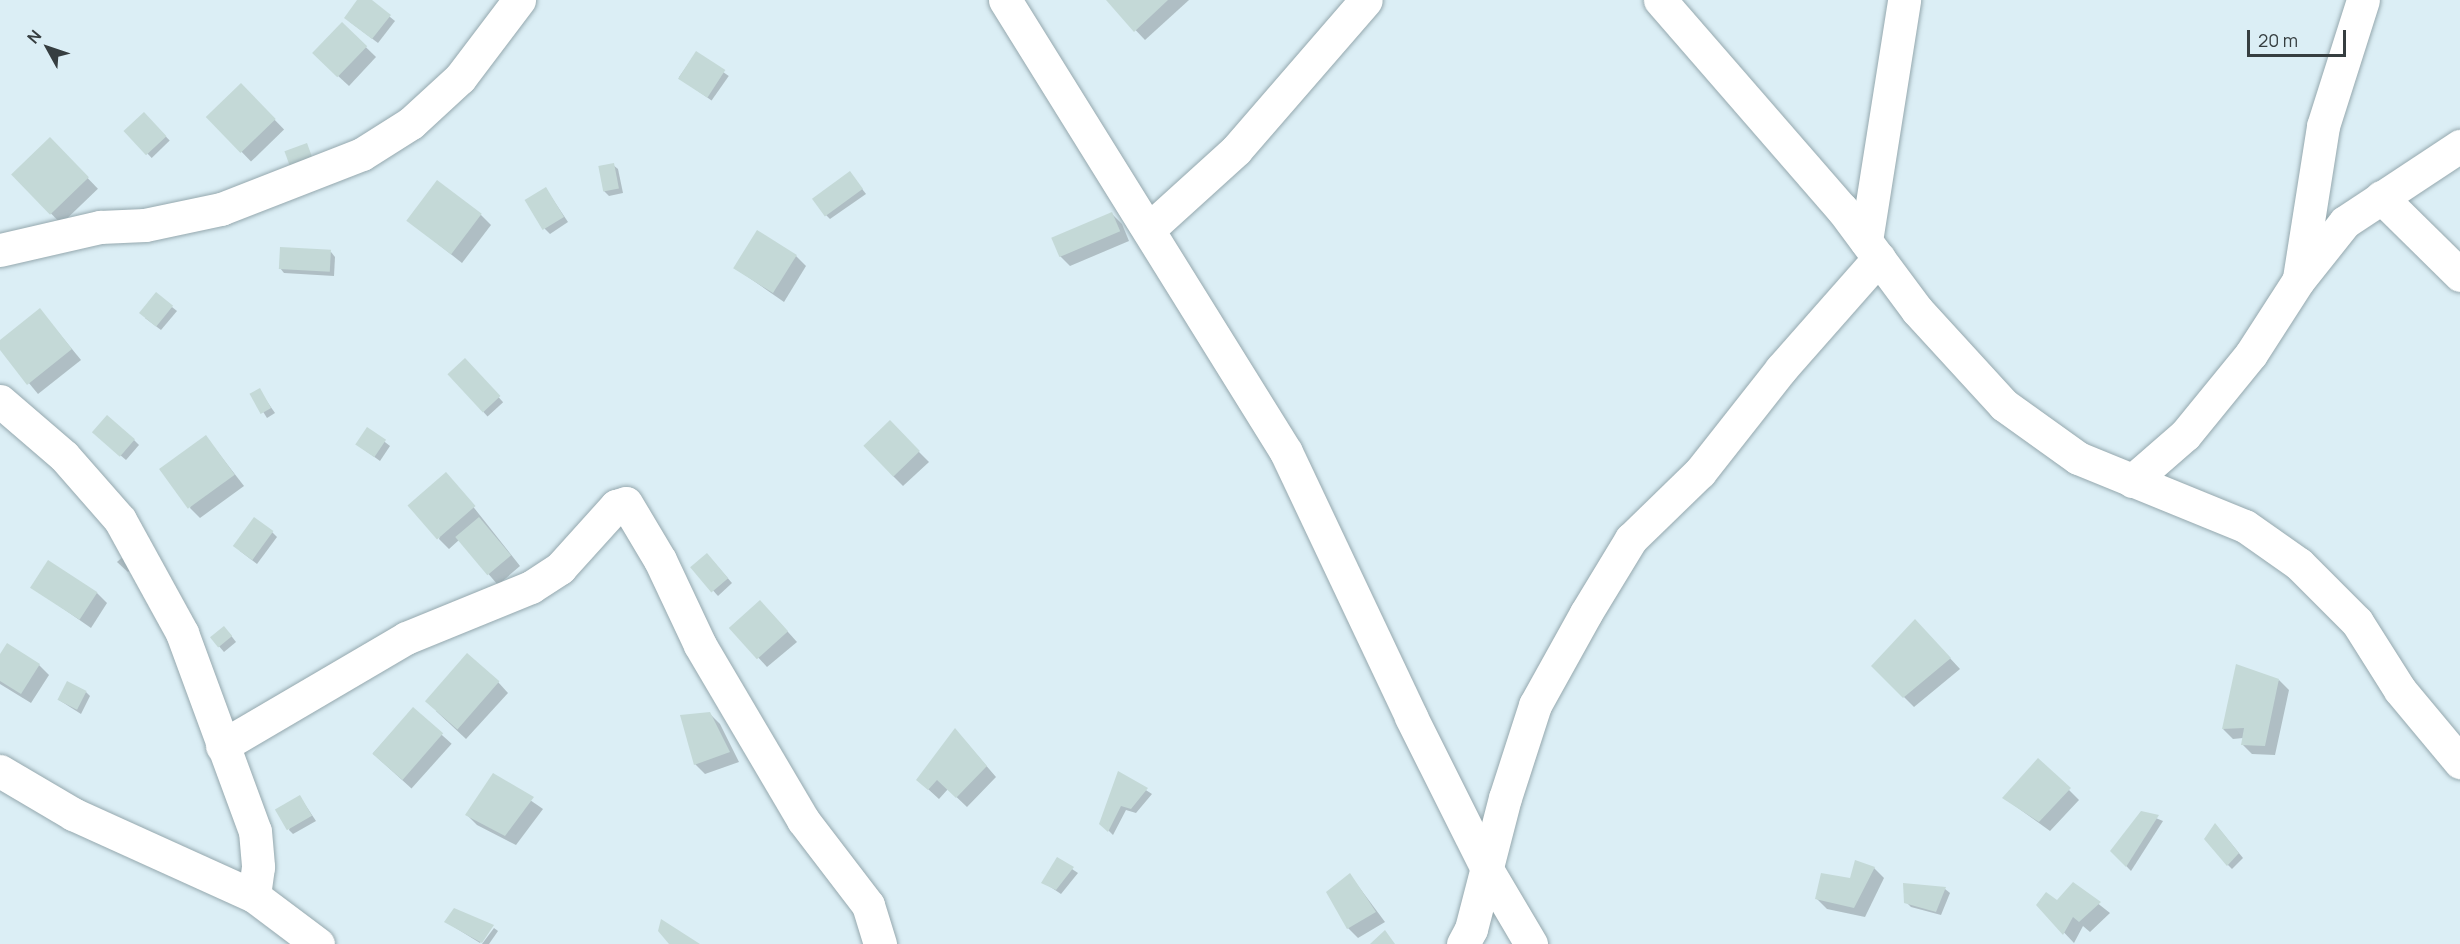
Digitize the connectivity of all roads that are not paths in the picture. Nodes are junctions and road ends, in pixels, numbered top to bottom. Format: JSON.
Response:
{"nodes":[{"id":1,"x":519,"y":0,"type":"edge"},
{"id":2,"x":1005,"y":0,"type":"edge"},
{"id":3,"x":1366,"y":0,"type":"edge"},
{"id":4,"x":1660,"y":0,"type":"edge"},
{"id":5,"x":1904,"y":0,"type":"edge"},
{"id":6,"x":2363,"y":0,"type":"edge"},
{"id":7,"x":2460,"y":146,"type":"edge"},
{"id":8,"x":2381,"y":197,"type":"junction"},
{"id":9,"x":1149,"y":229,"type":"junction"},
{"id":10,"x":1873,"y":249,"type":"junction"},
{"id":11,"x":0,"y":250,"type":"edge"},
{"id":12,"x":2460,"y":276,"type":"edge"},
{"id":13,"x":2298,"y":281,"type":"junction"},
{"id":14,"x":0,"y":401,"type":"edge"},
{"id":15,"x":2132,"y":480,"type":"junction"},
{"id":16,"x":222,"y":746,"type":"junction"},
{"id":17,"x":2460,"y":762,"type":"edge"},
{"id":18,"x":0,"y":771,"type":"edge"},
{"id":19,"x":1488,"y":872,"type":"junction"},
{"id":20,"x":254,"y":896,"type":"junction"},
{"id":21,"x":318,"y":944,"type":"edge"},
{"id":22,"x":880,"y":944,"type":"edge"},
{"id":23,"x":1463,"y":944,"type":"edge"},
{"id":24,"x":1531,"y":944,"type":"edge"}],
"edges":[{"from":1,"to":11,"type":"street"},
{"from":2,"to":9,"type":"street"},
{"from":3,"to":9,"type":"street"},
{"from":4,"to":10,"type":"street"},
{"from":5,"to":10,"type":"street"},
{"from":6,"to":13,"type":"street"},
{"from":7,"to":8,"type":"street"},
{"from":8,"to":12,"type":"street"},
{"from":8,"to":13,"type":"street"},
{"from":9,"to":19,"type":"street"},
{"from":10,"to":15,"type":"street"},
{"from":10,"to":19,"type":"street"},
{"from":13,"to":15,"type":"street"},
{"from":14,"to":16,"type":"street"},
{"from":15,"to":17,"type":"street"},
{"from":16,"to":20,"type":"street"},
{"from":16,"to":22,"type":"street"},
{"from":18,"to":20,"type":"street"},
{"from":19,"to":23,"type":"street"},
{"from":19,"to":24,"type":"street"},
{"from":20,"to":21,"type":"street"}]}
